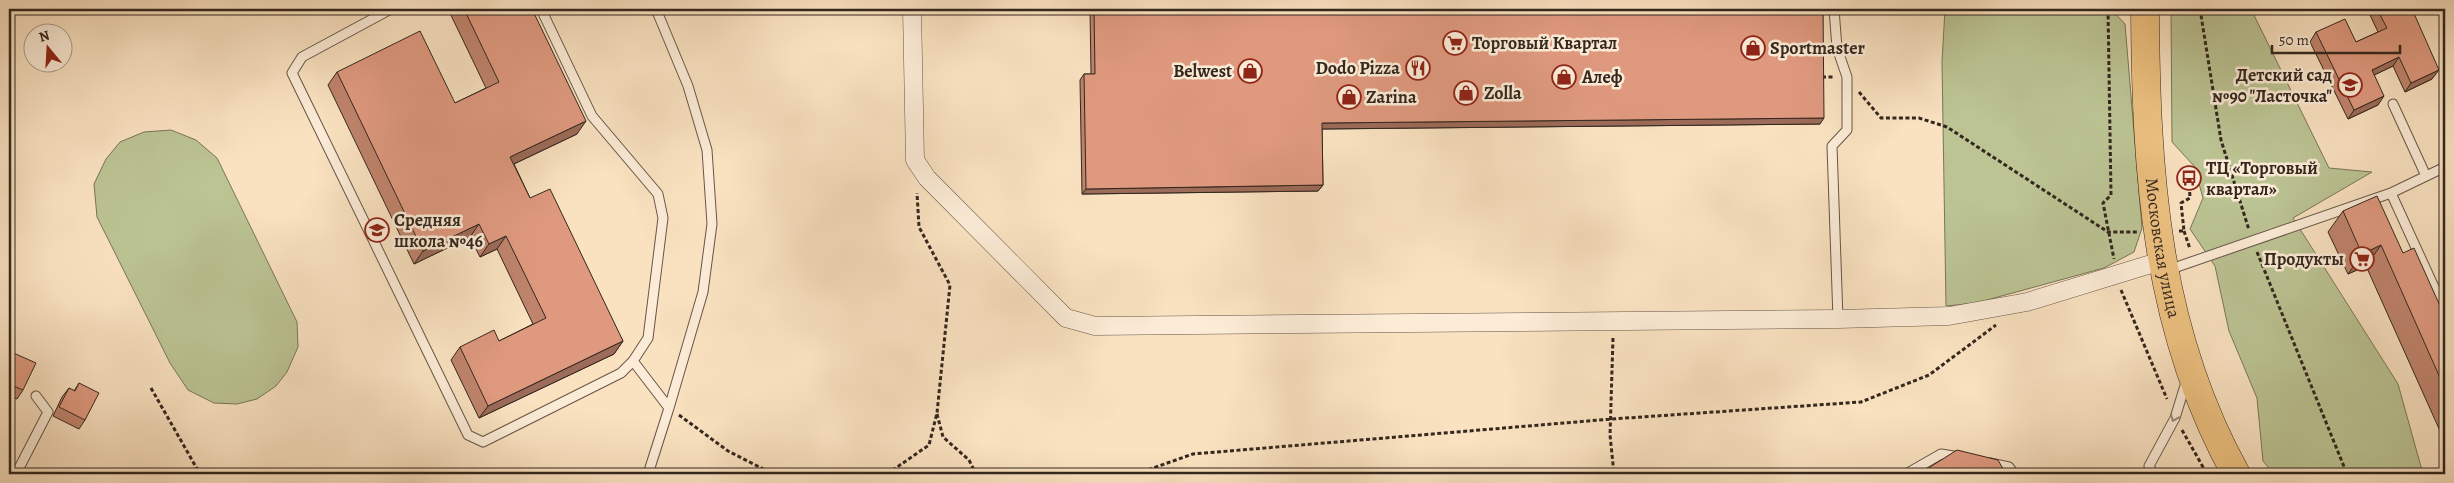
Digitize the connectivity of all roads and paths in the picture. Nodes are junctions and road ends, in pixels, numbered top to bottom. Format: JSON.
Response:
{"nodes":[{"id":1,"x":391,"y":9,"type":"edge"},
{"id":2,"x":540,"y":9,"type":"edge"},
{"id":3,"x":656,"y":9,"type":"edge"},
{"id":4,"x":912,"y":9,"type":"edge"},
{"id":5,"x":1834,"y":9,"type":"edge"},
{"id":6,"x":2108,"y":9,"type":"edge"},
{"id":7,"x":2145,"y":9,"type":"edge"},
{"id":8,"x":1819,"y":77,"type":"edge"},
{"id":9,"x":1847,"y":77,"type":"junction"},
{"id":10,"x":2393,"y":104,"type":"dead end"},
{"id":11,"x":915,"y":160,"type":"junction"},
{"id":12,"x":2445,"y":167,"type":"edge"},
{"id":13,"x":2426,"y":176,"type":"junction"},
{"id":14,"x":2391,"y":193,"type":"junction"},
{"id":15,"x":2108,"y":232,"type":"junction"},
{"id":16,"x":2162,"y":266,"type":"junction"},
{"id":17,"x":2116,"y":274,"type":"junction"},
{"id":18,"x":2026,"y":302,"type":"junction"},
{"id":19,"x":2445,"y":311,"type":"edge"},
{"id":20,"x":1838,"y":319,"type":"junction"},
{"id":21,"x":1613,"y":321,"type":"junction"},
{"id":22,"x":633,"y":361,"type":"junction"},
{"id":23,"x":2189,"y":372,"type":"junction"},
{"id":24,"x":151,"y":388,"type":"dead end"},
{"id":25,"x":36,"y":396,"type":"dead end"},
{"id":26,"x":669,"y":408,"type":"junction"},
{"id":27,"x":937,"y":413,"type":"junction"},
{"id":28,"x":2175,"y":418,"type":"junction"},
{"id":29,"x":1612,"y":419,"type":"junction"},
{"id":30,"x":1971,"y":459,"type":"edge"},
{"id":31,"x":1980,"y":461,"type":"edge"},
{"id":32,"x":897,"y":467,"type":"junction"},
{"id":33,"x":16,"y":474,"type":"edge"},
{"id":34,"x":200,"y":474,"type":"edge"},
{"id":35,"x":648,"y":474,"type":"edge"},
{"id":36,"x":773,"y":474,"type":"edge"},
{"id":37,"x":887,"y":474,"type":"edge"},
{"id":38,"x":897,"y":474,"type":"edge"},
{"id":39,"x":976,"y":474,"type":"edge"},
{"id":40,"x":1136,"y":474,"type":"edge"},
{"id":41,"x":1614,"y":474,"type":"edge"},
{"id":42,"x":1906,"y":474,"type":"edge"},
{"id":43,"x":2014,"y":474,"type":"edge"},
{"id":44,"x":2153,"y":474,"type":"edge"},
{"id":45,"x":2207,"y":474,"type":"edge"},
{"id":46,"x":2236,"y":474,"type":"edge"}],
"edges":[{"from":1,"to":22,"type":"lane"},
{"from":2,"to":22,"type":"lane"},
{"from":3,"to":26,"type":"lane"},
{"from":4,"to":11,"type":"street"},
{"from":5,"to":9,"type":"lane"},
{"from":6,"to":15,"type":"path"},
{"from":7,"to":16,"type":"main road","name":"Московская улица"},
{"from":8,"to":9,"type":"path"},
{"from":9,"to":15,"type":"path"},
{"from":9,"to":20,"type":"lane"},
{"from":10,"to":13,"type":"lane"},
{"from":11,"to":21,"type":"street"},
{"from":11,"to":27,"type":"path"},
{"from":12,"to":13,"type":"lane"},
{"from":13,"to":14,"type":"lane"},
{"from":14,"to":16,"type":"lane"},
{"from":14,"to":19,"type":"lane"},
{"from":15,"to":17,"type":"path"},
{"from":16,"to":17,"type":"street"},
{"from":16,"to":23,"type":"main road","name":"Московская улица"},
{"from":17,"to":18,"type":"street"},
{"from":17,"to":28,"type":"path"},
{"from":18,"to":20,"type":"street"},
{"from":18,"to":29,"type":"path"},
{"from":20,"to":21,"type":"street"},
{"from":21,"to":29,"type":"path"},
{"from":22,"to":26,"type":"lane"},
{"from":23,"to":28,"type":"lane"},
{"from":23,"to":46,"type":"main road","name":"Московская улица"},
{"from":24,"to":34,"type":"path"},
{"from":25,"to":33,"type":"lane"},
{"from":26,"to":35,"type":"lane"},
{"from":26,"to":36,"type":"path"},
{"from":27,"to":32,"type":"path"},
{"from":27,"to":39,"type":"path"},
{"from":28,"to":44,"type":"lane","one_way":true},
{"from":28,"to":45,"type":"path"},
{"from":29,"to":40,"type":"path"},
{"from":29,"to":41,"type":"path"},
{"from":30,"to":42,"type":"lane"},
{"from":31,"to":43,"type":"lane"},
{"from":32,"to":37,"type":"path"},
{"from":32,"to":38,"type":"path"}]}
